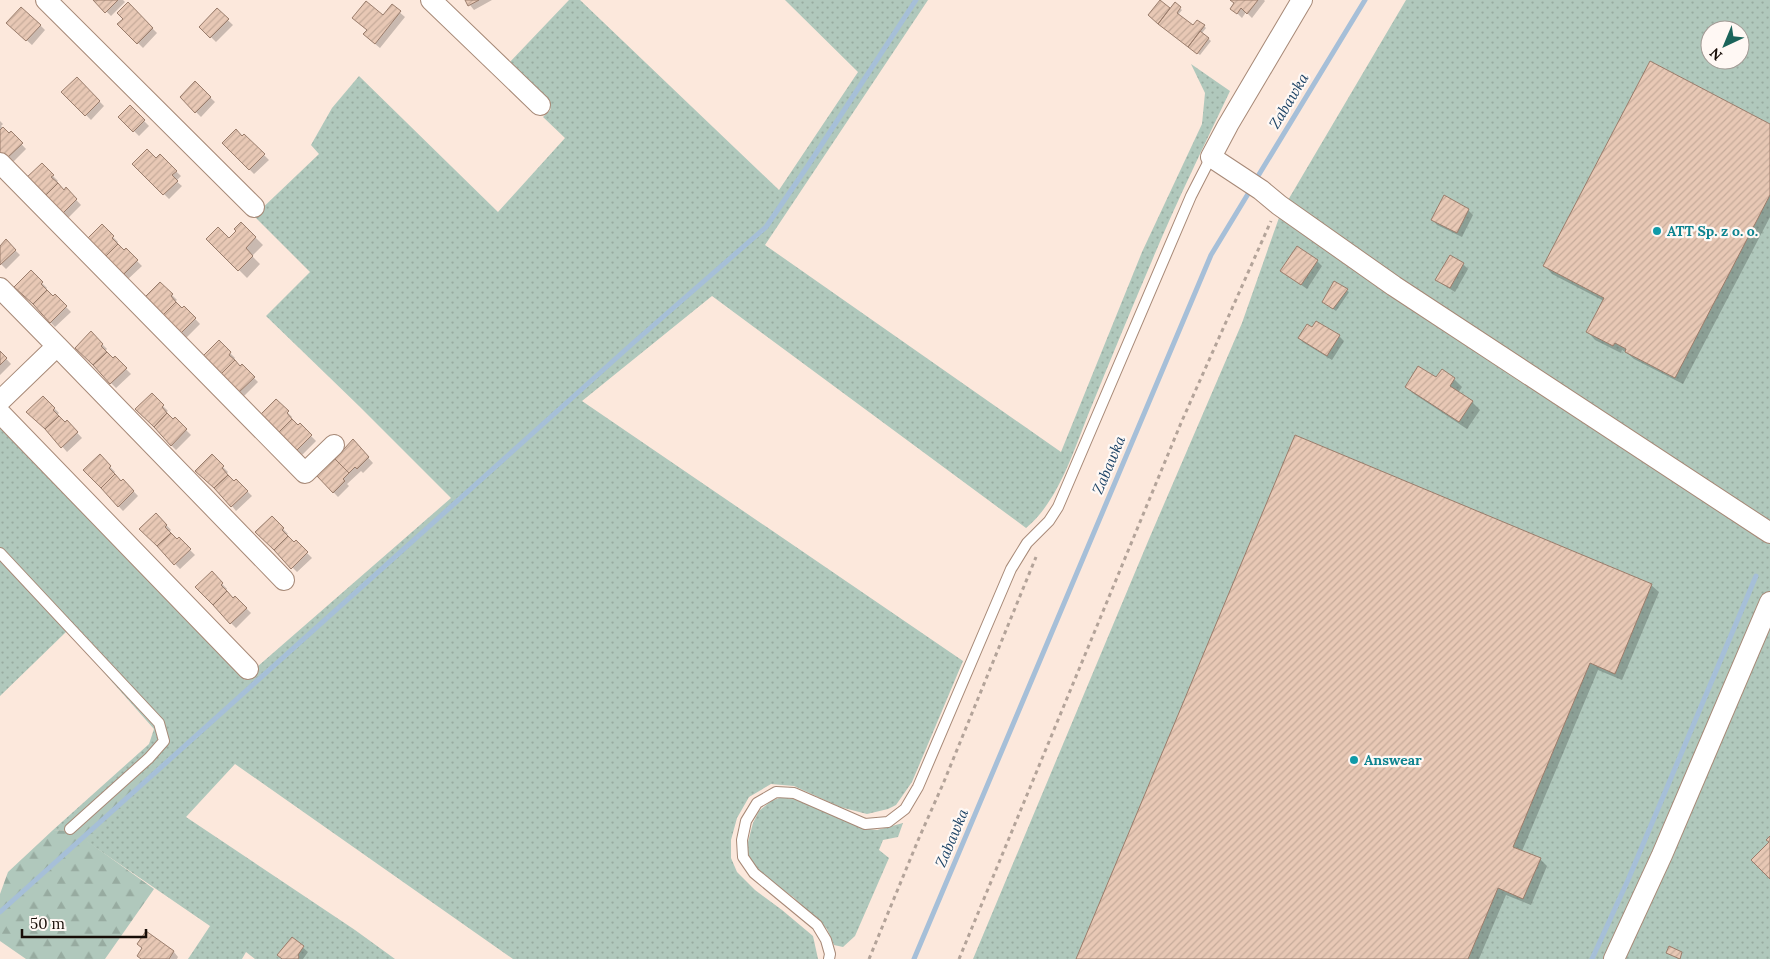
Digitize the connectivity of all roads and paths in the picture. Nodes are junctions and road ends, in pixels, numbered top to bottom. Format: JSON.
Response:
{"nodes":[{"id":1,"x":46,"y":0,"type":"edge"},
{"id":2,"x":431,"y":0,"type":"edge"},
{"id":3,"x":1302,"y":0,"type":"edge"},
{"id":4,"x":540,"y":105,"type":"dead end"},
{"id":5,"x":1211,"y":157,"type":"junction"},
{"id":6,"x":0,"y":163,"type":"edge"},
{"id":7,"x":1279,"y":205,"type":"junction"},
{"id":8,"x":254,"y":207,"type":"dead end"},
{"id":9,"x":0,"y":288,"type":"edge"},
{"id":10,"x":57,"y":346,"type":"junction"},
{"id":11,"x":0,"y":401,"type":"edge"},
{"id":12,"x":0,"y":413,"type":"edge"},
{"id":13,"x":334,"y":445,"type":"dead end"},
{"id":14,"x":1770,"y":533,"type":"edge"},
{"id":15,"x":1037,"y":552,"type":"dead end"},
{"id":16,"x":0,"y":553,"type":"edge"},
{"id":17,"x":284,"y":580,"type":"dead end"},
{"id":18,"x":1770,"y":602,"type":"edge"},
{"id":19,"x":248,"y":669,"type":"dead end"},
{"id":20,"x":70,"y":829,"type":"dead end"},
{"id":21,"x":829,"y":959,"type":"edge"},
{"id":22,"x":869,"y":959,"type":"edge"},
{"id":23,"x":959,"y":959,"type":"edge"},
{"id":24,"x":1614,"y":959,"type":"edge"}],
"edges":[{"from":1,"to":8,"type":"street"},
{"from":2,"to":4,"type":"street"},
{"from":3,"to":5,"type":"street"},
{"from":5,"to":7,"type":"street"},
{"from":5,"to":21,"type":"lane"},
{"from":6,"to":13,"type":"street"},
{"from":7,"to":14,"type":"street"},
{"from":7,"to":23,"type":"path"},
{"from":9,"to":10,"type":"street"},
{"from":10,"to":11,"type":"street"},
{"from":10,"to":17,"type":"street"},
{"from":12,"to":19,"type":"street"},
{"from":15,"to":22,"type":"path"},
{"from":16,"to":20,"type":"lane"},
{"from":18,"to":24,"type":"street"}]}
